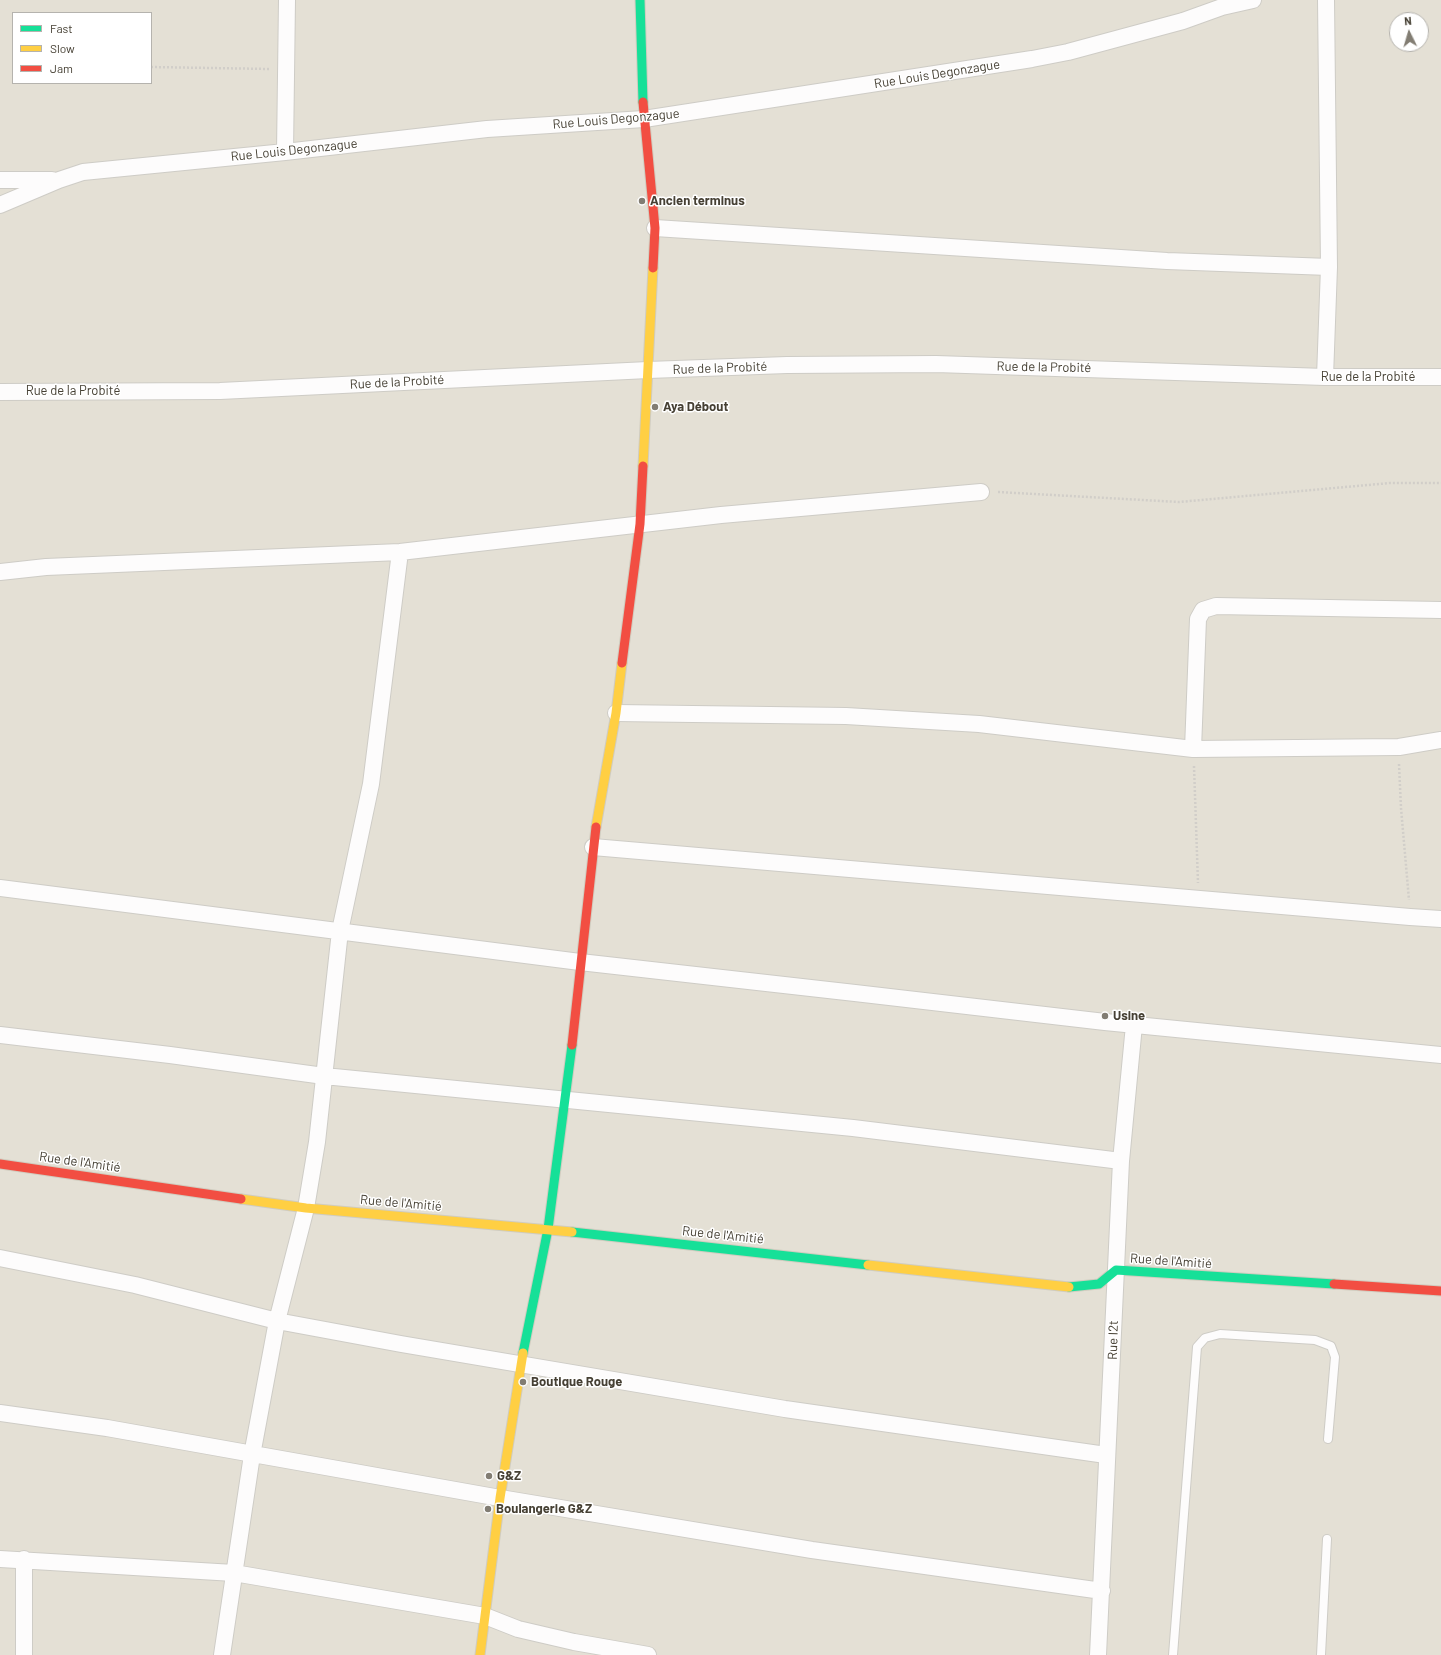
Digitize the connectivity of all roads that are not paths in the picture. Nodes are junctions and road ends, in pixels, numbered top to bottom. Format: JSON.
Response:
{"nodes":[{"id":1,"x":287,"y":0,"type":"edge"},
{"id":2,"x":640,"y":0,"type":"edge"},
{"id":3,"x":1254,"y":0,"type":"edge"},
{"id":4,"x":1326,"y":0,"type":"edge"},
{"id":5,"x":644,"y":119,"type":"junction"},
{"id":6,"x":285,"y":152,"type":"junction"},
{"id":7,"x":0,"y":180,"type":"edge"},
{"id":8,"x":58,"y":180,"type":"junction"},
{"id":9,"x":0,"y":204,"type":"edge"},
{"id":10,"x":655,"y":228,"type":"junction"},
{"id":11,"x":1329,"y":267,"type":"junction"},
{"id":12,"x":648,"y":370,"type":"junction"},
{"id":13,"x":1325,"y":377,"type":"junction"},
{"id":14,"x":1441,"y":377,"type":"edge"},
{"id":15,"x":0,"y":392,"type":"edge"},
{"id":16,"x":981,"y":492,"type":"road end"},
{"id":17,"x":640,"y":524,"type":"junction"},
{"id":18,"x":400,"y":552,"type":"junction"},
{"id":19,"x":0,"y":572,"type":"edge"},
{"id":20,"x":1441,"y":610,"type":"edge"},
{"id":21,"x":616,"y":713,"type":"junction"},
{"id":22,"x":1441,"y":740,"type":"edge"},
{"id":23,"x":1193,"y":749,"type":"junction"},
{"id":24,"x":593,"y":847,"type":"junction"},
{"id":25,"x":0,"y":888,"type":"edge"},
{"id":26,"x":1441,"y":919,"type":"edge"},
{"id":27,"x":340,"y":931,"type":"junction"},
{"id":28,"x":580,"y":962,"type":"junction"},
{"id":29,"x":1134,"y":1025,"type":"junction"},
{"id":30,"x":0,"y":1035,"type":"edge"},
{"id":31,"x":1441,"y":1055,"type":"edge"},
{"id":32,"x":324,"y":1076,"type":"junction"},
{"id":33,"x":566,"y":1100,"type":"junction"},
{"id":34,"x":1121,"y":1160,"type":"junction"},
{"id":35,"x":0,"y":1164,"type":"edge"},
{"id":36,"x":306,"y":1208,"type":"junction"},
{"id":37,"x":548,"y":1229,"type":"junction"},
{"id":38,"x":0,"y":1258,"type":"edge"},
{"id":39,"x":1116,"y":1270,"type":"junction"},
{"id":40,"x":1441,"y":1291,"type":"edge"},
{"id":41,"x":277,"y":1321,"type":"junction"},
{"id":42,"x":522,"y":1365,"type":"junction"},
{"id":43,"x":0,"y":1413,"type":"edge"},
{"id":44,"x":1328,"y":1439,"type":"dead end"},
{"id":45,"x":252,"y":1455,"type":"junction"},
{"id":46,"x":1106,"y":1455,"type":"junction"},
{"id":47,"x":500,"y":1498,"type":"junction"},
{"id":48,"x":1327,"y":1539,"type":"dead end"},
{"id":49,"x":0,"y":1559,"type":"edge"},
{"id":50,"x":24,"y":1559,"type":"junction"},
{"id":51,"x":234,"y":1573,"type":"junction"},
{"id":52,"x":1102,"y":1591,"type":"junction"},
{"id":53,"x":484,"y":1616,"type":"junction"},
{"id":54,"x":24,"y":1655,"type":"edge"},
{"id":55,"x":222,"y":1655,"type":"edge"},
{"id":56,"x":480,"y":1655,"type":"edge"},
{"id":57,"x":648,"y":1655,"type":"edge"},
{"id":58,"x":1098,"y":1655,"type":"edge"},
{"id":59,"x":1173,"y":1655,"type":"edge"},
{"id":60,"x":1321,"y":1655,"type":"edge"}],
"edges":[{"from":1,"to":6,"type":"street"},
{"from":2,"to":5,"type":"street"},
{"from":3,"to":5,"type":"street","name":"Rue Louis Degonzague"},
{"from":4,"to":11,"type":"street"},
{"from":5,"to":6,"type":"street","name":"Rue Louis Degonzague"},
{"from":5,"to":10,"type":"street"},
{"from":6,"to":8,"type":"street","name":"Rue Louis Degonzague"},
{"from":7,"to":8,"type":"street"},
{"from":8,"to":9,"type":"street","name":"Rue Louis Degonzague"},
{"from":10,"to":11,"type":"street"},
{"from":10,"to":12,"type":"street"},
{"from":11,"to":13,"type":"street"},
{"from":12,"to":13,"type":"street","name":"Rue de la Probité"},
{"from":12,"to":15,"type":"street","name":"Rue de la Probité"},
{"from":12,"to":17,"type":"street"},
{"from":13,"to":14,"type":"street","name":"Rue de la Probité"},
{"from":16,"to":17,"type":"street"},
{"from":17,"to":18,"type":"street"},
{"from":17,"to":21,"type":"street"},
{"from":18,"to":19,"type":"street"},
{"from":18,"to":27,"type":"street"},
{"from":20,"to":23,"type":"street"},
{"from":21,"to":23,"type":"street"},
{"from":21,"to":24,"type":"street"},
{"from":22,"to":23,"type":"street"},
{"from":24,"to":26,"type":"street"},
{"from":24,"to":28,"type":"street"},
{"from":25,"to":27,"type":"street"},
{"from":27,"to":28,"type":"street"},
{"from":27,"to":32,"type":"street"},
{"from":28,"to":29,"type":"street"},
{"from":28,"to":33,"type":"street"},
{"from":29,"to":31,"type":"street"},
{"from":29,"to":34,"type":"street","name":"Rue I2t"},
{"from":30,"to":32,"type":"street"},
{"from":32,"to":33,"type":"street"},
{"from":32,"to":36,"type":"street"},
{"from":33,"to":34,"type":"street"},
{"from":33,"to":37,"type":"street"},
{"from":34,"to":39,"type":"street","name":"Rue I2t"},
{"from":35,"to":36,"type":"street","name":"Rue de l'Amitié"},
{"from":36,"to":37,"type":"street","name":"Rue de l'Amitié"},
{"from":36,"to":41,"type":"street"},
{"from":37,"to":39,"type":"street","name":"Rue de l'Amitié"},
{"from":37,"to":42,"type":"street"},
{"from":38,"to":41,"type":"street"},
{"from":39,"to":40,"type":"street","name":"Rue de l'Amitié"},
{"from":39,"to":46,"type":"street","name":"Rue I2t"},
{"from":41,"to":42,"type":"street"},
{"from":41,"to":45,"type":"street"},
{"from":42,"to":46,"type":"street"},
{"from":42,"to":47,"type":"street"},
{"from":43,"to":45,"type":"street"},
{"from":44,"to":59,"type":"lane"},
{"from":45,"to":47,"type":"street"},
{"from":45,"to":51,"type":"street"},
{"from":46,"to":52,"type":"street","name":"Rue I2t"},
{"from":47,"to":52,"type":"street"},
{"from":47,"to":53,"type":"street"},
{"from":48,"to":60,"type":"lane"},
{"from":49,"to":50,"type":"street"},
{"from":50,"to":51,"type":"street"},
{"from":50,"to":54,"type":"street"},
{"from":51,"to":53,"type":"street"},
{"from":51,"to":55,"type":"street"},
{"from":52,"to":58,"type":"street","name":"Rue I2t"},
{"from":53,"to":56,"type":"street"},
{"from":53,"to":57,"type":"street"}]}
